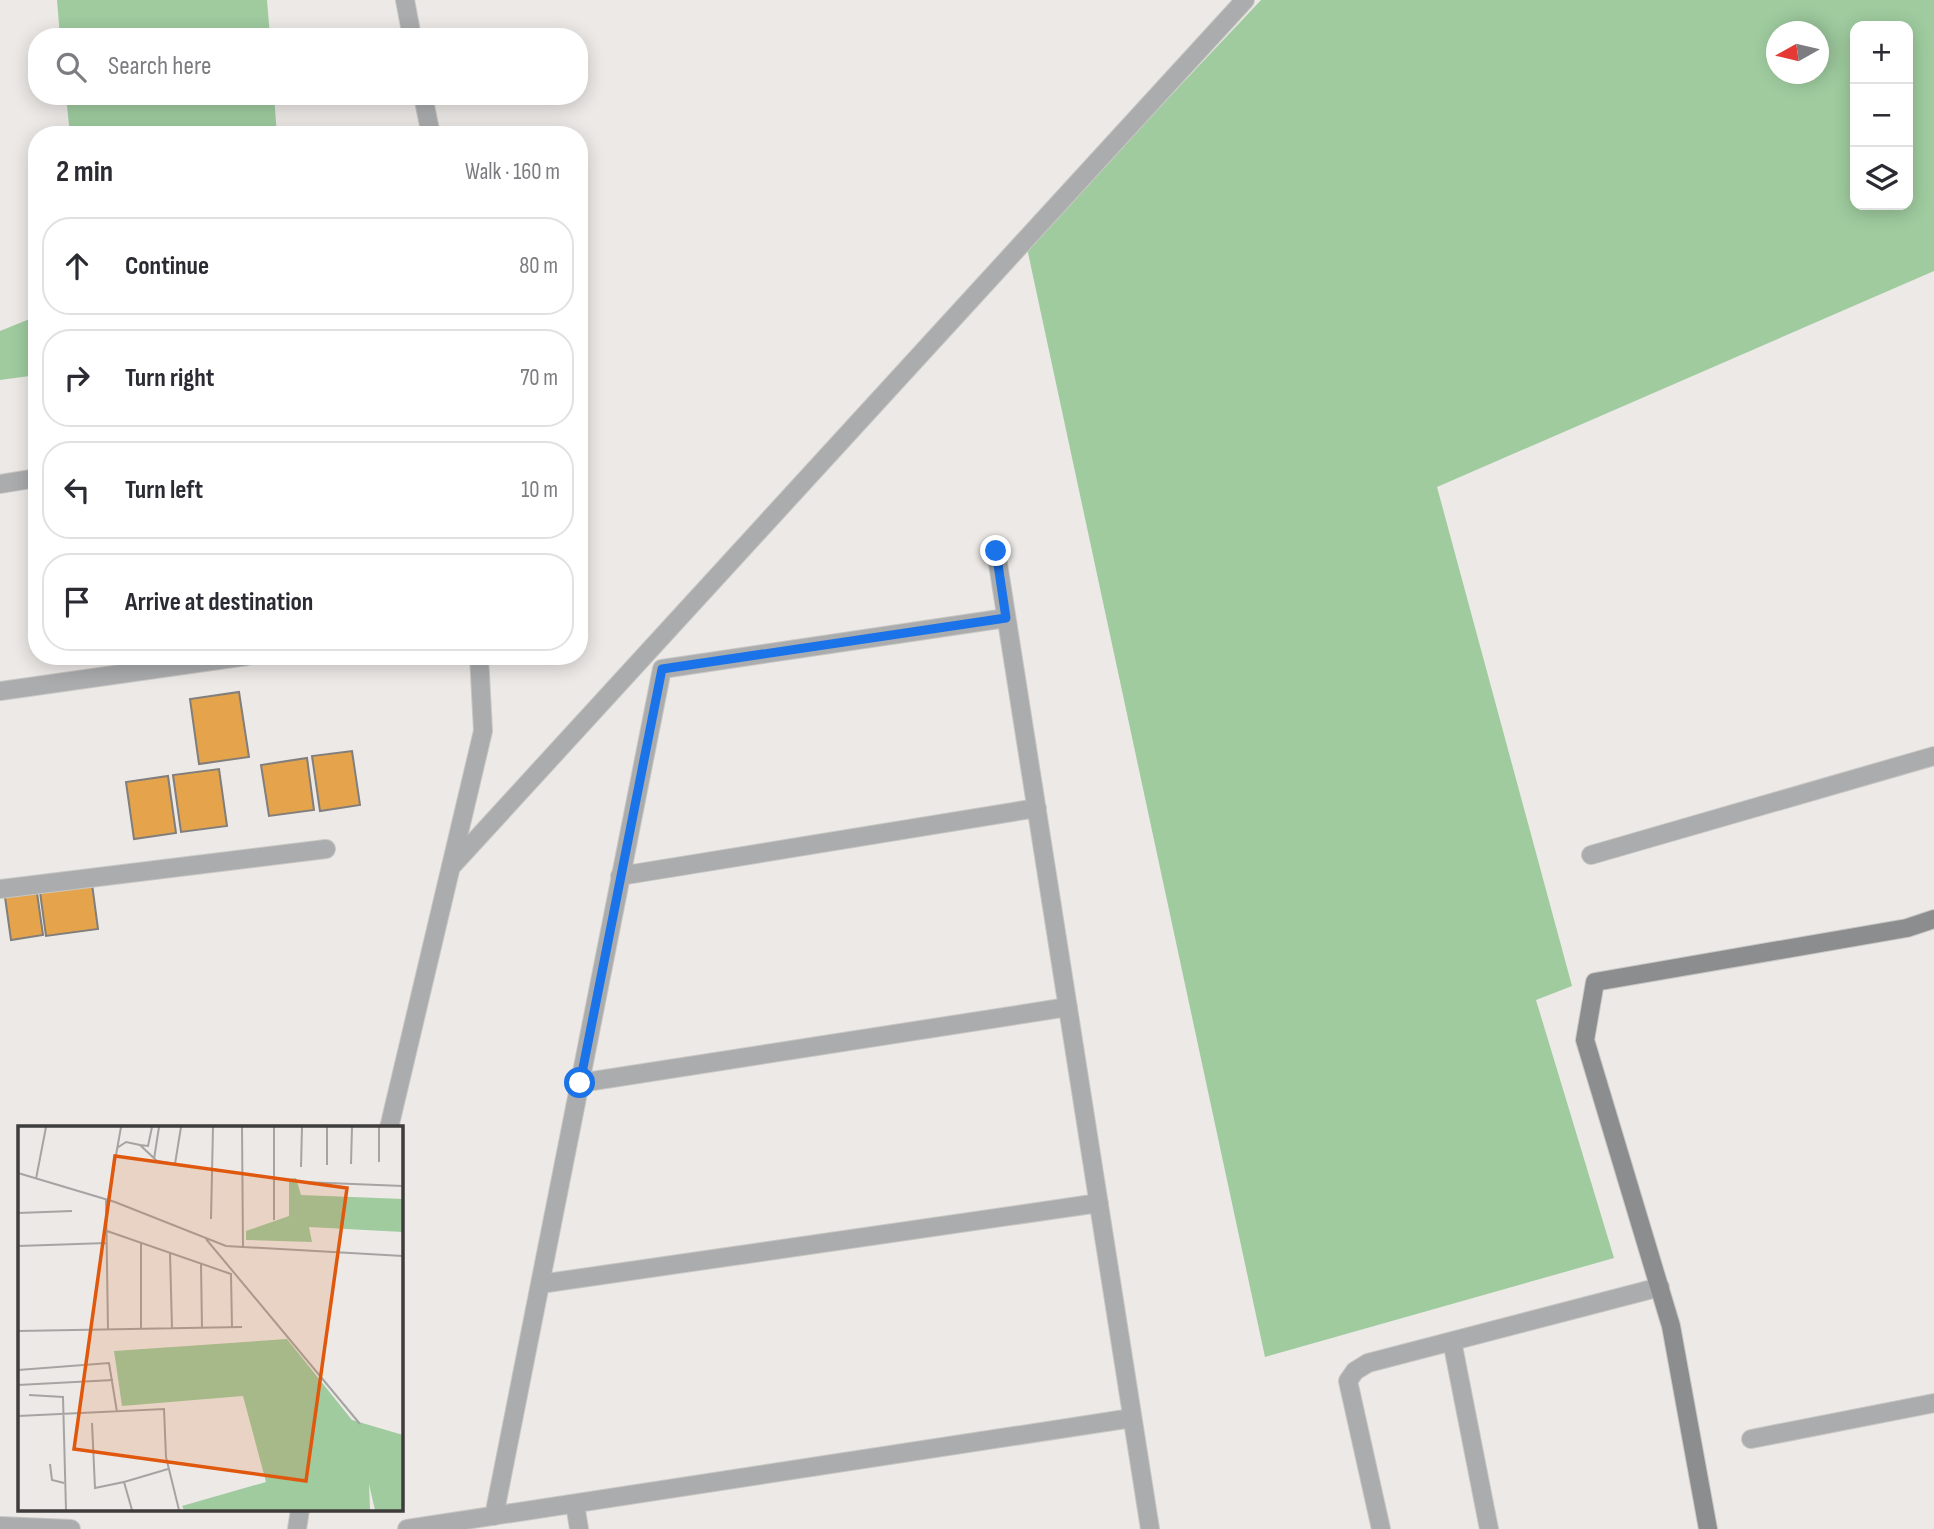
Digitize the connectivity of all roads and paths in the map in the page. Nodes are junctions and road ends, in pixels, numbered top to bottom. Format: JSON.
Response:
{"nodes":[{"id":1,"x":405,"y":0,"type":"edge"},
{"id":2,"x":1245,"y":0,"type":"edge"},
{"id":3,"x":410,"y":28,"type":"edge"},
{"id":4,"x":426,"y":105,"type":"edge"},
{"id":5,"x":429,"y":126,"type":"edge"},
{"id":6,"x":28,"y":479,"type":"edge"},
{"id":7,"x":0,"y":484,"type":"edge"},
{"id":8,"x":996,"y":551,"type":"dead end"},
{"id":9,"x":1006,"y":618,"type":"junction"},
{"id":10,"x":183,"y":665,"type":"edge"},
{"id":11,"x":479,"y":665,"type":"edge"},
{"id":12,"x":0,"y":691,"type":"edge"},
{"id":13,"x":1934,"y":756,"type":"edge"},
{"id":14,"x":1037,"y":808,"type":"junction"},
{"id":15,"x":326,"y":849,"type":"dead end"},
{"id":16,"x":1591,"y":855,"type":"dead end"},
{"id":17,"x":451,"y":867,"type":"junction"},
{"id":18,"x":620,"y":876,"type":"junction"},
{"id":19,"x":0,"y":889,"type":"edge"},
{"id":20,"x":1934,"y":919,"type":"edge"},
{"id":21,"x":1068,"y":1007,"type":"junction"},
{"id":22,"x":580,"y":1083,"type":"junction"},
{"id":23,"x":389,"y":1126,"type":"edge"},
{"id":24,"x":1099,"y":1203,"type":"junction"},
{"id":25,"x":540,"y":1284,"type":"junction"},
{"id":26,"x":1660,"y":1287,"type":"junction"},
{"id":27,"x":1452,"y":1341,"type":"junction"},
{"id":28,"x":1934,"y":1403,"type":"edge"},
{"id":29,"x":1132,"y":1418,"type":"junction"},
{"id":30,"x":1751,"y":1439,"type":"dead end"},
{"id":31,"x":575,"y":1504,"type":"junction"},
{"id":32,"x":494,"y":1516,"type":"junction"},
{"id":33,"x":0,"y":1526,"type":"edge"},
{"id":34,"x":71,"y":1529,"type":"edge"},
{"id":35,"x":407,"y":1529,"type":"edge"},
{"id":36,"x":579,"y":1529,"type":"edge"},
{"id":37,"x":1150,"y":1529,"type":"edge"},
{"id":38,"x":1381,"y":1529,"type":"edge"},
{"id":39,"x":1489,"y":1529,"type":"edge"},
{"id":40,"x":1708,"y":1529,"type":"edge"}],
"edges":[{"from":1,"to":3,"type":"street"},
{"from":2,"to":17,"type":"street"},
{"from":4,"to":5,"type":"street"},
{"from":6,"to":7,"type":"street"},
{"from":8,"to":9,"type":"street"},
{"from":9,"to":14,"type":"street"},
{"from":9,"to":18,"type":"street"},
{"from":10,"to":12,"type":"street"},
{"from":11,"to":17,"type":"street"},
{"from":13,"to":16,"type":"street"},
{"from":14,"to":18,"type":"street"},
{"from":14,"to":21,"type":"street"},
{"from":15,"to":19,"type":"street"},
{"from":17,"to":23,"type":"street"},
{"from":18,"to":22,"type":"street"},
{"from":20,"to":26,"type":"main road"},
{"from":21,"to":22,"type":"street"},
{"from":21,"to":24,"type":"street"},
{"from":22,"to":25,"type":"street"},
{"from":24,"to":25,"type":"street"},
{"from":24,"to":29,"type":"street"},
{"from":25,"to":32,"type":"street"},
{"from":26,"to":27,"type":"street"},
{"from":26,"to":40,"type":"main road"},
{"from":27,"to":38,"type":"street"},
{"from":27,"to":39,"type":"street"},
{"from":28,"to":30,"type":"street"},
{"from":29,"to":31,"type":"street"},
{"from":29,"to":37,"type":"street"},
{"from":31,"to":32,"type":"street"},
{"from":31,"to":36,"type":"street"},
{"from":32,"to":35,"type":"street"},
{"from":33,"to":34,"type":"street"}]}
